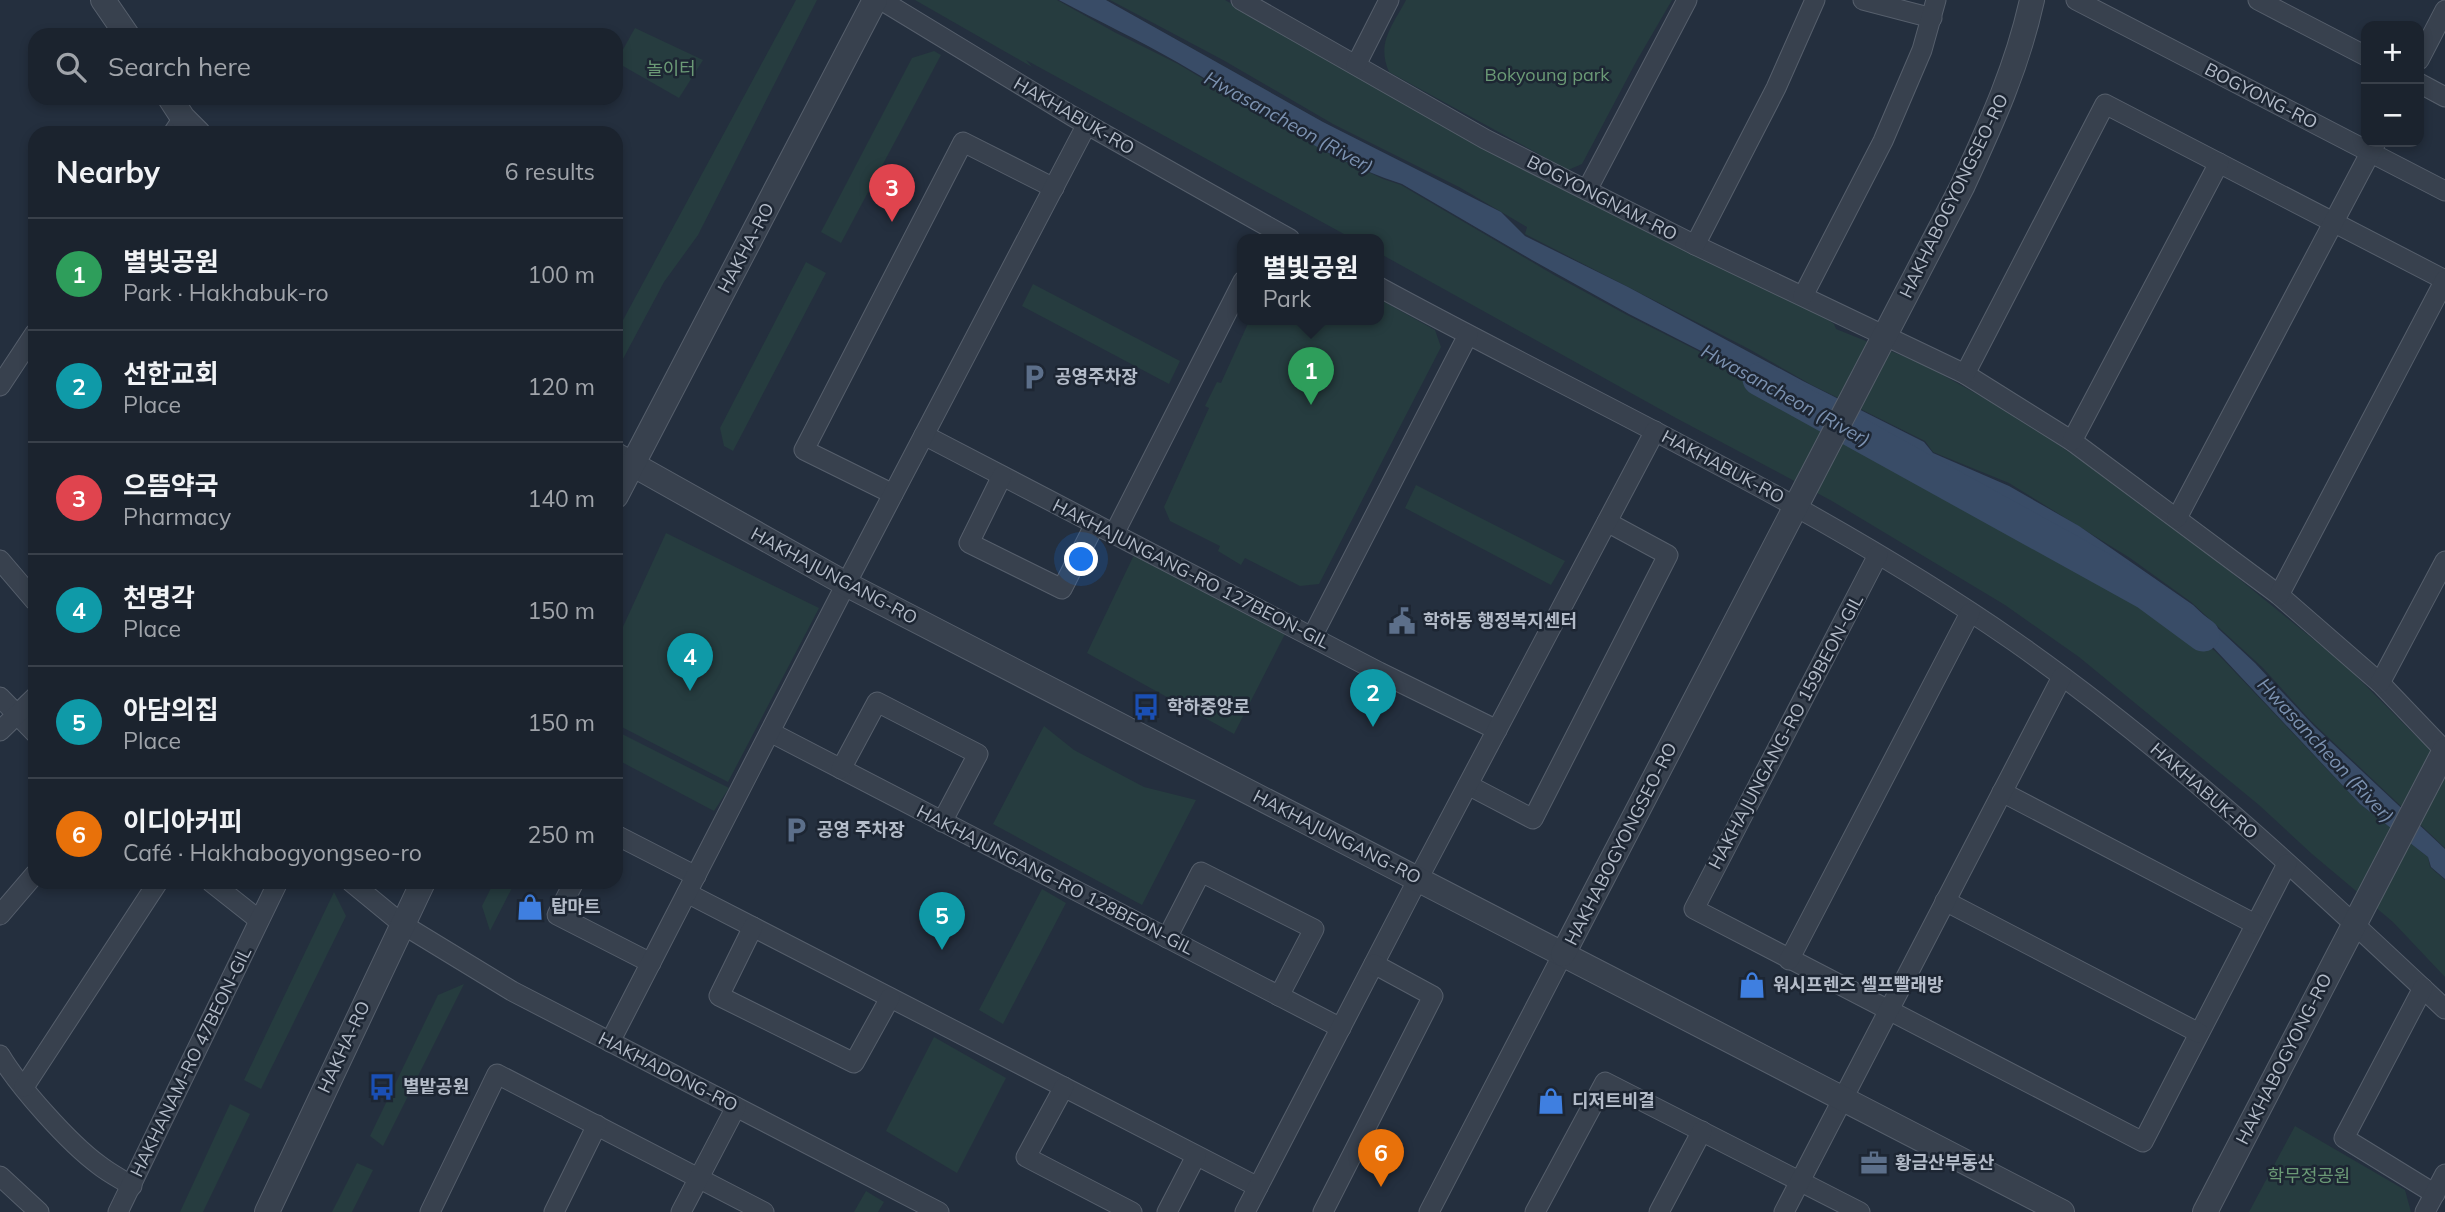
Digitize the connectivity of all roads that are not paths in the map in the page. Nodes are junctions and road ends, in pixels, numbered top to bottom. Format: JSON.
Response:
{"nodes":[{"id":1,"x":103,"y":0,"type":"edge"},
{"id":2,"x":875,"y":0,"type":"edge"},
{"id":3,"x":881,"y":0,"type":"edge"},
{"id":4,"x":1389,"y":0,"type":"edge"},
{"id":5,"x":1687,"y":0,"type":"edge"},
{"id":6,"x":1815,"y":0,"type":"edge"},
{"id":7,"x":1863,"y":0,"type":"edge"},
{"id":8,"x":2032,"y":0,"type":"edge"},
{"id":9,"x":2076,"y":0,"type":"edge"},
{"id":10,"x":2258,"y":0,"type":"edge"},
{"id":11,"x":1248,"y":2,"type":"edge"},
{"id":12,"x":1934,"y":9,"type":"edge"},
{"id":13,"x":2445,"y":10,"type":"edge"},
{"id":14,"x":122,"y":28,"type":"edge"},
{"id":15,"x":2424,"y":50,"type":"edge"},
{"id":16,"x":2361,"y":53,"type":"edge"},
{"id":17,"x":1356,"y":65,"type":"junction"},
{"id":18,"x":2421,"y":84,"type":"edge"},
{"id":19,"x":2445,"y":97,"type":"edge"},
{"id":20,"x":1087,"y":124,"type":"junction"},
{"id":21,"x":2361,"y":141,"type":"edge"},
{"id":22,"x":2373,"y":147,"type":"edge"},
{"id":23,"x":2219,"y":163,"type":"junction"},
{"id":24,"x":1054,"y":188,"type":"junction"},
{"id":25,"x":1587,"y":190,"type":"junction"},
{"id":26,"x":2445,"y":191,"type":"edge"},
{"id":27,"x":2334,"y":222,"type":"junction"},
{"id":28,"x":1267,"y":233,"type":"edge"},
{"id":29,"x":1695,"y":245,"type":"junction"},
{"id":30,"x":2445,"y":280,"type":"edge"},
{"id":31,"x":1384,"y":290,"type":"edge"},
{"id":32,"x":1237,"y":293,"type":"edge"},
{"id":33,"x":1803,"y":296,"type":"junction"},
{"id":34,"x":1468,"y":335,"type":"junction"},
{"id":35,"x":1881,"y":342,"type":"junction"},
{"id":36,"x":28,"y":343,"type":"edge"},
{"id":37,"x":1965,"y":374,"type":"junction"},
{"id":38,"x":0,"y":386,"type":"edge"},
{"id":39,"x":1655,"y":431,"type":"junction"},
{"id":40,"x":924,"y":435,"type":"junction"},
{"id":41,"x":2072,"y":441,"type":"junction"},
{"id":42,"x":624,"y":460,"type":"edge"},
{"id":43,"x":1002,"y":476,"type":"junction"},
{"id":44,"x":893,"y":494,"type":"junction"},
{"id":45,"x":1797,"y":507,"type":"junction"},
{"id":46,"x":2177,"y":518,"type":"junction"},
{"id":47,"x":1607,"y":522,"type":"junction"},
{"id":48,"x":1095,"y":524,"type":"junction"},
{"id":49,"x":1115,"y":534,"type":"junction"},
{"id":50,"x":1878,"y":555,"type":"junction"},
{"id":51,"x":0,"y":560,"type":"edge"},
{"id":52,"x":2445,"y":561,"type":"edge"},
{"id":53,"x":846,"y":584,"type":"junction"},
{"id":54,"x":28,"y":593,"type":"edge"},
{"id":55,"x":2279,"y":595,"type":"junction"},
{"id":56,"x":1970,"y":613,"type":"junction"},
{"id":57,"x":1312,"y":637,"type":"junction"},
{"id":58,"x":2062,"y":677,"type":"junction"},
{"id":59,"x":2380,"y":683,"type":"junction"},
{"id":60,"x":0,"y":697,"type":"edge"},
{"id":61,"x":28,"y":704,"type":"edge"},
{"id":62,"x":16,"y":716,"type":"junction"},
{"id":63,"x":28,"y":727,"type":"edge"},
{"id":64,"x":1497,"y":730,"type":"junction"},
{"id":65,"x":0,"y":731,"type":"edge"},
{"id":66,"x":770,"y":732,"type":"junction"},
{"id":67,"x":2444,"y":753,"type":"edge"},
{"id":68,"x":841,"y":769,"type":"junction"},
{"id":69,"x":1468,"y":785,"type":"junction"},
{"id":70,"x":2002,"y":792,"type":"junction"},
{"id":71,"x":942,"y":822,"type":"junction"},
{"id":72,"x":623,"y":840,"type":"edge"},
{"id":73,"x":2287,"y":864,"type":"junction"},
{"id":74,"x":1418,"y":879,"type":"junction"},
{"id":75,"x":28,"y":882,"type":"edge"},
{"id":76,"x":692,"y":885,"type":"junction"},
{"id":77,"x":153,"y":889,"type":"edge"},
{"id":78,"x":220,"y":889,"type":"edge"},
{"id":79,"x":274,"y":889,"type":"edge"},
{"id":80,"x":360,"y":889,"type":"edge"},
{"id":81,"x":420,"y":889,"type":"edge"},
{"id":82,"x":570,"y":889,"type":"edge"},
{"id":83,"x":1945,"y":901,"type":"junction"},
{"id":84,"x":0,"y":915,"type":"edge"},
{"id":85,"x":2359,"y":915,"type":"junction"},
{"id":86,"x":259,"y":920,"type":"junction"},
{"id":87,"x":402,"y":924,"type":"junction"},
{"id":88,"x":2255,"y":924,"type":"junction"},
{"id":89,"x":753,"y":928,"type":"junction"},
{"id":90,"x":1167,"y":938,"type":"junction"},
{"id":91,"x":1563,"y":954,"type":"junction"},
{"id":92,"x":1790,"y":960,"type":"junction"},
{"id":93,"x":651,"y":963,"type":"junction"},
{"id":94,"x":1374,"y":964,"type":"junction"},
{"id":95,"x":2423,"y":988,"type":"junction"},
{"id":96,"x":1279,"y":996,"type":"junction"},
{"id":97,"x":890,"y":998,"type":"junction"},
{"id":98,"x":2445,"y":1009,"type":"edge"},
{"id":99,"x":1888,"y":1011,"type":"junction"},
{"id":100,"x":1341,"y":1028,"type":"junction"},
{"id":101,"x":2199,"y":1033,"type":"junction"},
{"id":102,"x":611,"y":1042,"type":"junction"},
{"id":103,"x":0,"y":1055,"type":"edge"},
{"id":104,"x":24,"y":1087,"type":"junction"},
{"id":105,"x":1064,"y":1087,"type":"junction"},
{"id":106,"x":1843,"y":1099,"type":"junction"},
{"id":107,"x":736,"y":1107,"type":"junction"},
{"id":108,"x":597,"y":1125,"type":"junction"},
{"id":109,"x":1702,"y":1131,"type":"junction"},
{"id":110,"x":1196,"y":1156,"type":"junction"},
{"id":111,"x":2445,"y":1174,"type":"edge"},
{"id":112,"x":0,"y":1176,"type":"edge"},
{"id":113,"x":699,"y":1178,"type":"junction"},
{"id":114,"x":1800,"y":1181,"type":"junction"},
{"id":115,"x":132,"y":1186,"type":"junction"},
{"id":116,"x":1258,"y":1187,"type":"junction"},
{"id":117,"x":2435,"y":1194,"type":"junction"},
{"id":118,"x":38,"y":1212,"type":"edge"},
{"id":119,"x":118,"y":1212,"type":"edge"},
{"id":120,"x":267,"y":1212,"type":"edge"},
{"id":121,"x":430,"y":1212,"type":"edge"},
{"id":122,"x":554,"y":1212,"type":"edge"},
{"id":123,"x":681,"y":1212,"type":"edge"},
{"id":124,"x":764,"y":1212,"type":"edge"},
{"id":125,"x":939,"y":1212,"type":"edge"},
{"id":126,"x":1132,"y":1212,"type":"edge"},
{"id":127,"x":1167,"y":1212,"type":"edge"},
{"id":128,"x":1245,"y":1212,"type":"edge"},
{"id":129,"x":1323,"y":1212,"type":"edge"},
{"id":130,"x":1429,"y":1212,"type":"edge"},
{"id":131,"x":1535,"y":1212,"type":"edge"},
{"id":132,"x":1659,"y":1212,"type":"edge"},
{"id":133,"x":1783,"y":1212,"type":"edge"},
{"id":134,"x":1860,"y":1212,"type":"edge"},
{"id":135,"x":2062,"y":1212,"type":"edge"},
{"id":136,"x":2205,"y":1212,"type":"edge"},
{"id":137,"x":2425,"y":1212,"type":"edge"}],
"edges":[{"from":1,"to":14,"type":"street"},
{"from":2,"to":42,"type":"street","name":"HAKHA-RO"},
{"from":3,"to":20,"type":"street","name":"HAKHABUK-RO"},
{"from":4,"to":17,"type":"street"},
{"from":5,"to":25,"type":"street"},
{"from":6,"to":29,"type":"street"},
{"from":7,"to":12,"type":"street"},
{"from":8,"to":35,"type":"street","name":"HAKHABOGYONGSEO-RO"},
{"from":9,"to":21,"type":"street","name":"BOGYONG-RO"},
{"from":10,"to":16,"type":"street"},
{"from":11,"to":17,"type":"street","name":"BOGYONGNAM-RO"},
{"from":12,"to":33,"type":"street"},
{"from":13,"to":15,"type":"street"},
{"from":17,"to":25,"type":"street","name":"BOGYONGNAM-RO"},
{"from":18,"to":19,"type":"street"},
{"from":20,"to":24,"type":"street"},
{"from":20,"to":28,"type":"street","name":"HAKHABUK-RO"},
{"from":22,"to":26,"type":"street","name":"BOGYONG-RO"},
{"from":22,"to":27,"type":"street"},
{"from":23,"to":27,"type":"street"},
{"from":23,"to":37,"type":"street"},
{"from":23,"to":41,"type":"street"},
{"from":24,"to":40,"type":"street"},
{"from":24,"to":44,"type":"street"},
{"from":25,"to":29,"type":"street","name":"BOGYONGNAM-RO"},
{"from":27,"to":30,"type":"street"},
{"from":27,"to":46,"type":"street"},
{"from":29,"to":33,"type":"street","name":"BOGYONGNAM-RO"},
{"from":30,"to":55,"type":"street"},
{"from":31,"to":34,"type":"street","name":"HAKHABUK-RO"},
{"from":32,"to":49,"type":"street"},
{"from":33,"to":35,"type":"street","name":"BOGYONGNAM-RO"},
{"from":34,"to":39,"type":"street","name":"HAKHABUK-RO"},
{"from":34,"to":57,"type":"street"},
{"from":35,"to":37,"type":"street","name":"BOGYONGNAM-RO"},
{"from":35,"to":45,"type":"street","name":"HAKHABOGYONGSEO-RO"},
{"from":36,"to":38,"type":"street"},
{"from":37,"to":41,"type":"street","name":"BOGYONGNAM-RO"},
{"from":39,"to":45,"type":"street","name":"HAKHABUK-RO"},
{"from":39,"to":47,"type":"street"},
{"from":40,"to":43,"type":"street","name":"HAKHAJUNGANG-RO 127BEON-GIL"},
{"from":40,"to":44,"type":"street"},
{"from":41,"to":46,"type":"street","name":"BOGYONGNAM-RO"},
{"from":42,"to":53,"type":"street","name":"HAKHAJUNGANG-RO"},
{"from":43,"to":48,"type":"street","name":"HAKHAJUNGANG-RO 127BEON-GIL"},
{"from":43,"to":48,"type":"street"},
{"from":44,"to":53,"type":"street"},
{"from":45,"to":50,"type":"street","name":"HAKHABUK-RO"},
{"from":45,"to":91,"type":"street","name":"HAKHABOGYONGSEO-RO"},
{"from":46,"to":55,"type":"street","name":"BOGYONGNAM-RO"},
{"from":47,"to":64,"type":"street"},
{"from":47,"to":69,"type":"street"},
{"from":48,"to":49,"type":"street","name":"HAKHAJUNGANG-RO 127BEON-GIL"},
{"from":49,"to":57,"type":"street","name":"HAKHAJUNGANG-RO 127BEON-GIL"},
{"from":50,"to":56,"type":"street","name":"HAKHABUK-RO"},
{"from":50,"to":92,"type":"street","name":"HAKHAJUNGANG-RO 159BEON-GIL"},
{"from":51,"to":54,"type":"street"},
{"from":52,"to":59,"type":"street"},
{"from":53,"to":66,"type":"street"},
{"from":53,"to":74,"type":"street","name":"HAKHAJUNGANG-RO"},
{"from":55,"to":59,"type":"street","name":"BOGYONGNAM-RO"},
{"from":56,"to":58,"type":"street","name":"HAKHABUK-RO"},
{"from":56,"to":92,"type":"street"},
{"from":57,"to":64,"type":"street","name":"HAKHAJUNGANG-RO 127BEON-GIL"},
{"from":58,"to":70,"type":"street"},
{"from":58,"to":73,"type":"street","name":"HAKHABUK-RO"},
{"from":59,"to":67,"type":"street","name":"BOGYONGNAM-RO"},
{"from":60,"to":62,"type":"street"},
{"from":61,"to":62,"type":"street"},
{"from":62,"to":63,"type":"street"},
{"from":62,"to":65,"type":"street"},
{"from":64,"to":69,"type":"street"},
{"from":66,"to":68,"type":"street","name":"HAKHAJUNGANG-RO 128BEON-GIL"},
{"from":66,"to":76,"type":"street"},
{"from":67,"to":85,"type":"street","name":"HAKHABOGYONG-RO"},
{"from":68,"to":71,"type":"street","name":"HAKHAJUNGANG-RO 128BEON-GIL"},
{"from":68,"to":71,"type":"street"},
{"from":69,"to":74,"type":"street"},
{"from":70,"to":83,"type":"street"},
{"from":70,"to":88,"type":"street"},
{"from":71,"to":90,"type":"street","name":"HAKHAJUNGANG-RO 128BEON-GIL"},
{"from":72,"to":76,"type":"street"},
{"from":73,"to":85,"type":"street","name":"HAKHABUK-RO"},
{"from":73,"to":88,"type":"street"},
{"from":74,"to":91,"type":"street","name":"HAKHAJUNGANG-RO"},
{"from":74,"to":94,"type":"street"},
{"from":75,"to":84,"type":"street"},
{"from":76,"to":89,"type":"street"},
{"from":76,"to":93,"type":"street"},
{"from":77,"to":104,"type":"street"},
{"from":78,"to":86,"type":"street"},
{"from":79,"to":86,"type":"street","name":"HAKHANAM-RO 47BEON-GIL"},
{"from":80,"to":87,"type":"street","name":"HAKHADONG-RO"},
{"from":81,"to":87,"type":"street","name":"HAKHA-RO"},
{"from":82,"to":93,"type":"street"},
{"from":83,"to":99,"type":"street"},
{"from":83,"to":101,"type":"street"},
{"from":85,"to":95,"type":"street","name":"HAKHABUK-RO"},
{"from":85,"to":136,"type":"street","name":"HAKHABOGYONG-RO"},
{"from":86,"to":115,"type":"street","name":"HAKHANAM-RO 47BEON-GIL"},
{"from":87,"to":102,"type":"street","name":"HAKHADONG-RO"},
{"from":87,"to":120,"type":"street","name":"HAKHA-RO"},
{"from":88,"to":101,"type":"street"},
{"from":89,"to":97,"type":"street"},
{"from":89,"to":97,"type":"street"},
{"from":90,"to":96,"type":"street","name":"HAKHAJUNGANG-RO 128BEON-GIL"},
{"from":90,"to":96,"type":"street"},
{"from":91,"to":106,"type":"street","name":"HAKHAJUNGANG-RO"},
{"from":91,"to":130,"type":"street","name":"HAKHABOGYONGSEO-RO"},
{"from":92,"to":99,"type":"street"},
{"from":93,"to":102,"type":"street"},
{"from":94,"to":100,"type":"street"},
{"from":94,"to":129,"type":"street"},
{"from":95,"to":98,"type":"street","name":"HAKHABUK-RO"},
{"from":95,"to":117,"type":"street"},
{"from":96,"to":100,"type":"street","name":"HAKHAJUNGANG-RO 128BEON-GIL"},
{"from":97,"to":105,"type":"street"},
{"from":99,"to":101,"type":"street"},
{"from":99,"to":106,"type":"street"},
{"from":100,"to":116,"type":"street"},
{"from":102,"to":107,"type":"street","name":"HAKHADONG-RO"},
{"from":103,"to":104,"type":"street","name":"HAKHANAM-RO 47BEON-GIL"},
{"from":104,"to":115,"type":"street","name":"HAKHANAM-RO 47BEON-GIL"},
{"from":105,"to":110,"type":"street"},
{"from":105,"to":126,"type":"street"},
{"from":106,"to":114,"type":"street"},
{"from":106,"to":135,"type":"street","name":"HAKHAJUNGANG-RO"},
{"from":107,"to":113,"type":"street"},
{"from":107,"to":125,"type":"street","name":"HAKHADONG-RO"},
{"from":108,"to":113,"type":"street"},
{"from":108,"to":121,"type":"street"},
{"from":108,"to":122,"type":"street"},
{"from":109,"to":114,"type":"street"},
{"from":109,"to":131,"type":"street"},
{"from":109,"to":132,"type":"street"},
{"from":110,"to":116,"type":"street"},
{"from":110,"to":127,"type":"street"},
{"from":111,"to":117,"type":"street"},
{"from":112,"to":118,"type":"street"},
{"from":113,"to":123,"type":"street"},
{"from":113,"to":124,"type":"street"},
{"from":114,"to":133,"type":"street"},
{"from":114,"to":134,"type":"street"},
{"from":115,"to":119,"type":"street"},
{"from":116,"to":128,"type":"street"},
{"from":117,"to":137,"type":"street"}]}
